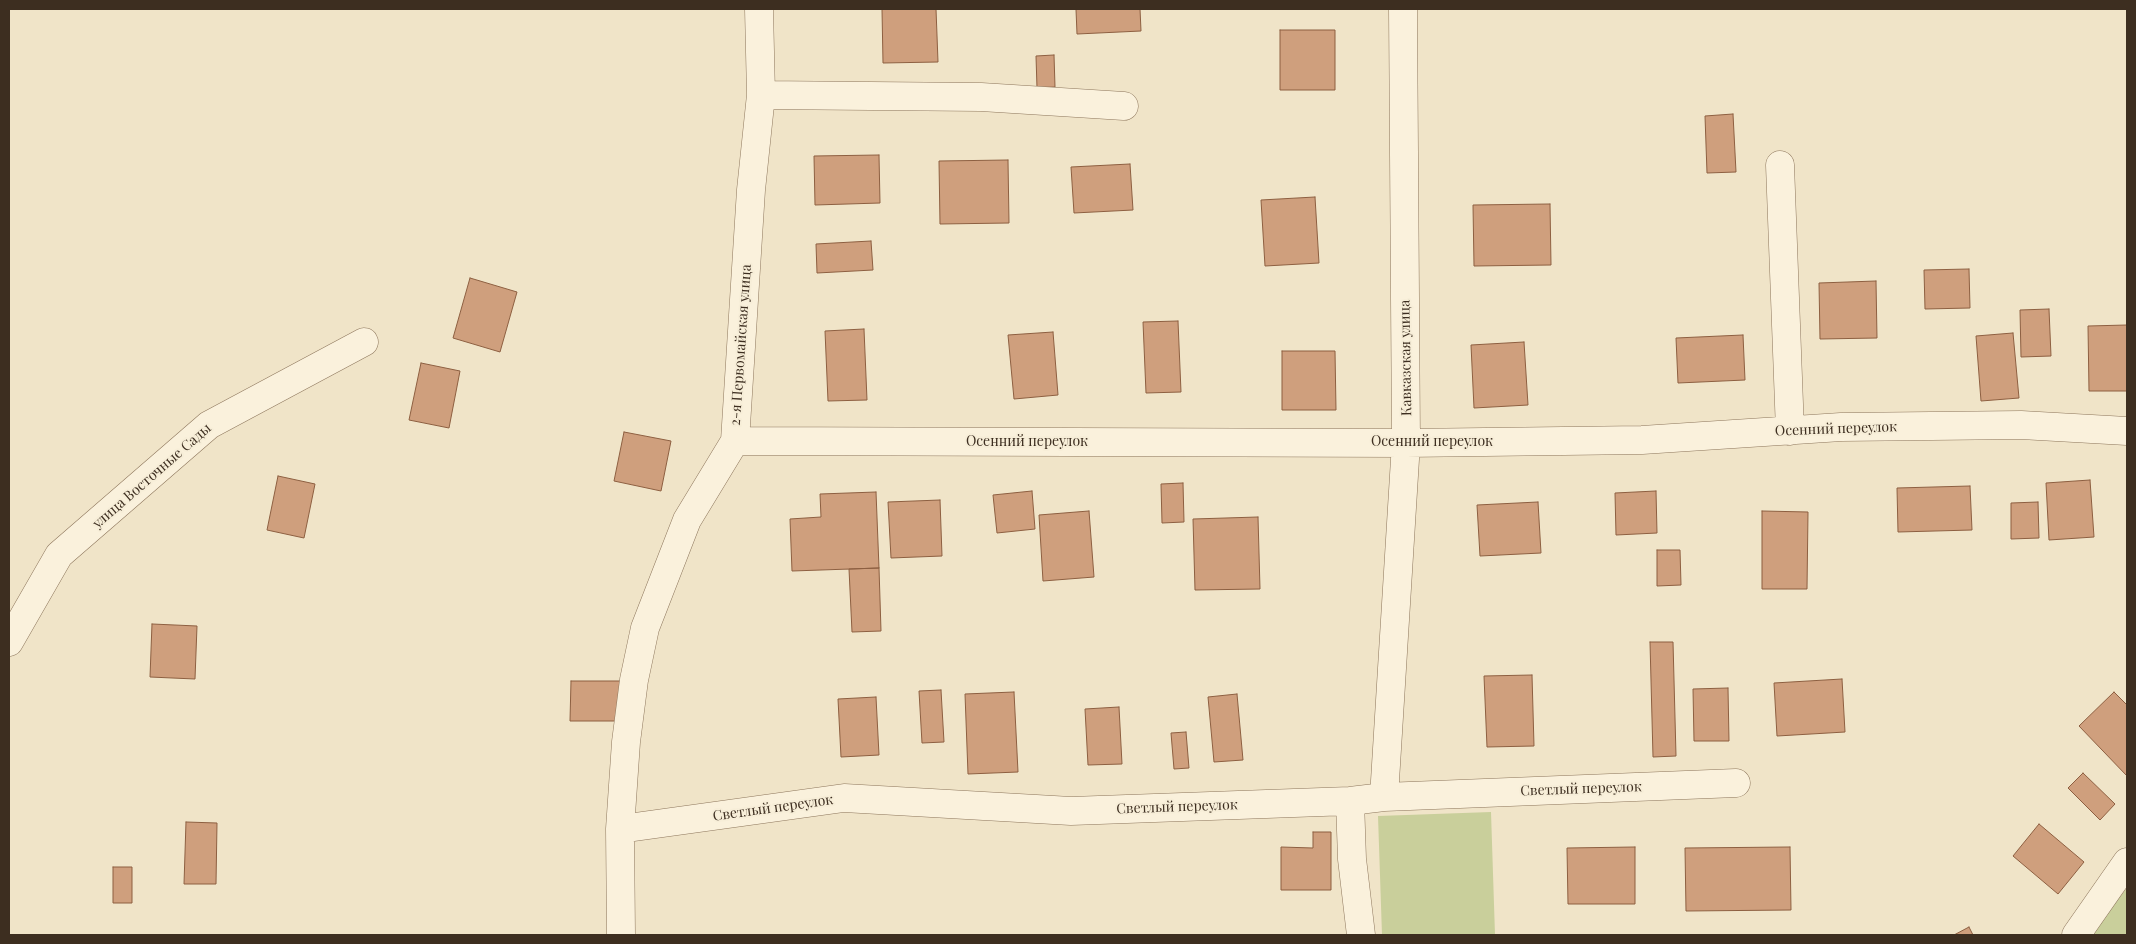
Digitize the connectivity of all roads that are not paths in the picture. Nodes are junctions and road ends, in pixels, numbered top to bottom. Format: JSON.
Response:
{"nodes":[{"id":1,"x":759,"y":9,"type":"edge"},
{"id":2,"x":1403,"y":9,"type":"edge"},
{"id":3,"x":762,"y":95,"type":"junction"},
{"id":4,"x":1124,"y":106,"type":"dead end"},
{"id":5,"x":1780,"y":165,"type":"dead end"},
{"id":6,"x":364,"y":342,"type":"dead end"},
{"id":7,"x":1790,"y":431,"type":"junction"},
{"id":8,"x":2127,"y":431,"type":"edge"},
{"id":9,"x":735,"y":441,"type":"junction"},
{"id":10,"x":1406,"y":443,"type":"junction"},
{"id":11,"x":9,"y":642,"type":"edge"},
{"id":12,"x":1736,"y":783,"type":"dead end"},
{"id":13,"x":1384,"y":797,"type":"junction"},
{"id":14,"x":1350,"y":801,"type":"junction"},
{"id":15,"x":620,"y":829,"type":"junction"},
{"id":16,"x":2127,"y":862,"type":"edge"},
{"id":17,"x":621,"y":935,"type":"edge"},
{"id":18,"x":1361,"y":935,"type":"edge"},
{"id":19,"x":2076,"y":935,"type":"edge"}],
"edges":[{"from":1,"to":3,"type":"street","name":"2-я Первомайская улица"},
{"from":2,"to":10,"type":"street","name":"Кавказcкая улица"},
{"from":3,"to":4,"type":"street"},
{"from":3,"to":9,"type":"street","name":"2-я Первомайская улица"},
{"from":5,"to":7,"type":"street"},
{"from":6,"to":11,"type":"street","name":"улица Восточные Сады"},
{"from":7,"to":8,"type":"street","name":"Осенний переулок"},
{"from":7,"to":10,"type":"street","name":"Осенний переулок"},
{"from":9,"to":10,"type":"street","name":"Осенний переулок"},
{"from":9,"to":15,"type":"street","name":"2-я Первомайская улица"},
{"from":10,"to":13,"type":"street","name":"Кавказcкая улица"},
{"from":12,"to":13,"type":"street","name":"Светлый переулок"},
{"from":13,"to":14,"type":"street","name":"Светлый переулок"},
{"from":14,"to":15,"type":"street","name":"Светлый переулок"},
{"from":14,"to":18,"type":"street"},
{"from":15,"to":17,"type":"street","name":"2-я Первомайская улица"},
{"from":16,"to":19,"type":"street"}]}
